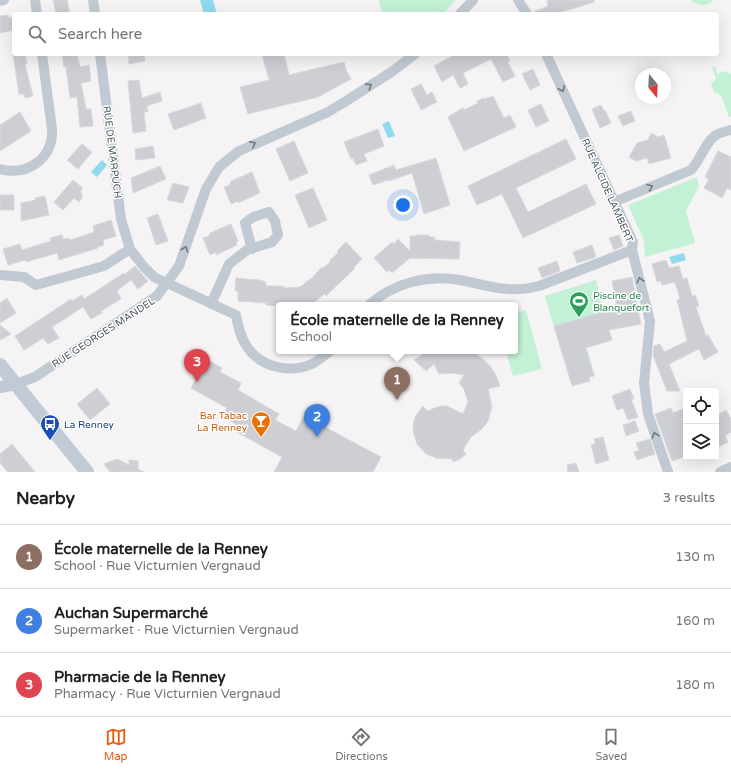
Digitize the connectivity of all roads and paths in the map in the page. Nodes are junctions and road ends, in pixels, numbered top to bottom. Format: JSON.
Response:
{"nodes":[{"id":1,"x":4,"y":0,"type":"edge"},
{"id":2,"x":35,"y":0,"type":"edge"},
{"id":3,"x":93,"y":0,"type":"edge"},
{"id":4,"x":473,"y":0,"type":"edge"},
{"id":5,"x":518,"y":0,"type":"edge"},
{"id":6,"x":0,"y":1,"type":"edge"},
{"id":7,"x":37,"y":12,"type":"edge"},
{"id":8,"x":95,"y":12,"type":"edge"},
{"id":9,"x":462,"y":12,"type":"edge"},
{"id":10,"x":526,"y":12,"type":"edge"},
{"id":11,"x":42,"y":56,"type":"edge"},
{"id":12,"x":100,"y":56,"type":"edge"},
{"id":13,"x":412,"y":56,"type":"edge"},
{"id":14,"x":547,"y":56,"type":"edge"},
{"id":15,"x":731,"y":130,"type":"edge"},
{"id":16,"x":0,"y":169,"type":"edge"},
{"id":17,"x":614,"y":202,"type":"junction"},
{"id":18,"x":130,"y":249,"type":"junction"},
{"id":19,"x":252,"y":249,"type":"dead end"},
{"id":20,"x":632,"y":250,"type":"junction"},
{"id":21,"x":0,"y":275,"type":"edge"},
{"id":22,"x":167,"y":283,"type":"junction"},
{"id":23,"x":372,"y":302,"type":"edge"},
{"id":24,"x":212,"y":304,"type":"junction"},
{"id":25,"x":326,"y":354,"type":"edge"},
{"id":26,"x":0,"y":365,"type":"edge"},
{"id":27,"x":16,"y":384,"type":"junction"},
{"id":28,"x":0,"y":387,"type":"edge"},
{"id":29,"x":731,"y":467,"type":"edge"},
{"id":30,"x":87,"y":472,"type":"edge"},
{"id":31,"x":668,"y":472,"type":"edge"},
{"id":32,"x":720,"y":472,"type":"edge"}],
"edges":[{"from":1,"to":6,"type":"street"},
{"from":2,"to":7,"type":"street"},
{"from":3,"to":8,"type":"street"},
{"from":4,"to":9,"type":"street"},
{"from":5,"to":10,"type":"street"},
{"from":11,"to":16,"type":"street"},
{"from":12,"to":18,"type":"street","name":"RUE DE MARPUCH"},
{"from":22,"to":13,"type":"street","name":"RUE GEORGES MANDEL","one_way":true},
{"from":14,"to":17,"type":"street","name":"RUE ALCIDE LAMBERT","one_way":true},
{"from":17,"to":15,"type":"street","one_way":true},
{"from":17,"to":20,"type":"street","name":"RUE ALCIDE LAMBERT"},
{"from":18,"to":21,"type":"street"},
{"from":18,"to":22,"type":"street","name":"RUE DE MARPUCH"},
{"from":19,"to":24,"type":"street"},
{"from":20,"to":23,"type":"street"},
{"from":31,"to":20,"type":"street","name":"RUE ALCIDE LAMBERT","one_way":true},
{"from":22,"to":24,"type":"street","name":"RUE DE MARPUCH"},
{"from":22,"to":27,"type":"street","name":"RUE GEORGES MANDEL"},
{"from":24,"to":25,"type":"street","name":"RUE DE MARPUCH"},
{"from":26,"to":27,"type":"main road"},
{"from":27,"to":28,"type":"street"},
{"from":27,"to":30,"type":"main road"},
{"from":29,"to":32,"type":"street"}]}
